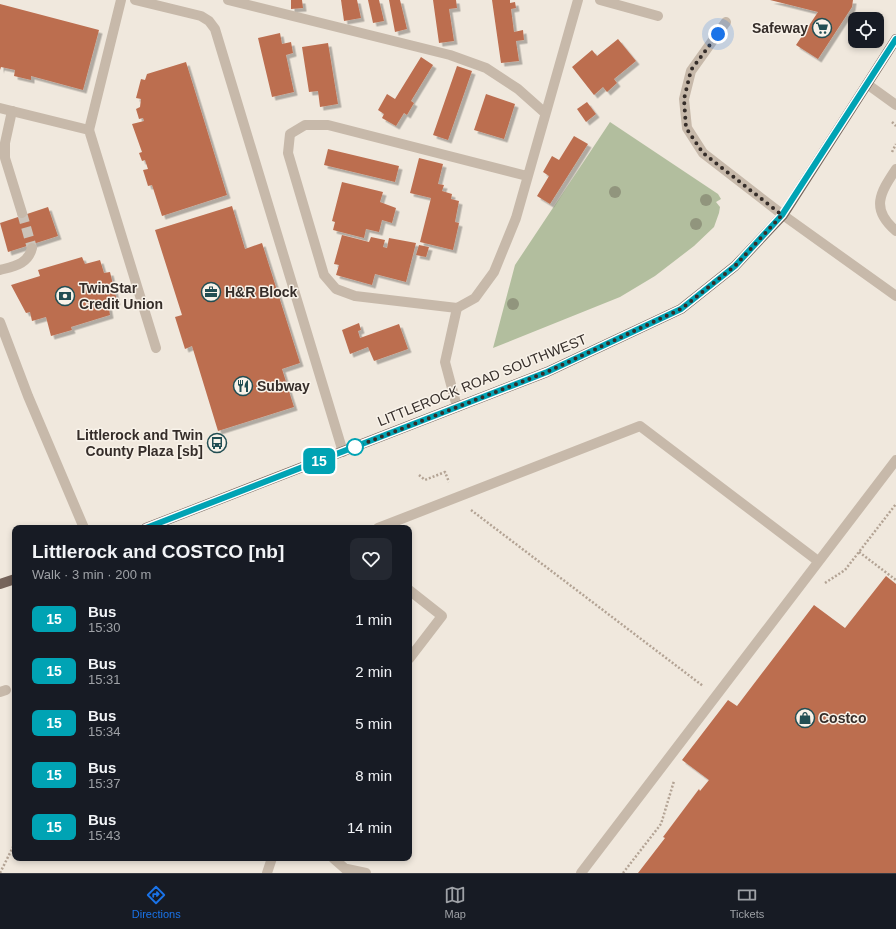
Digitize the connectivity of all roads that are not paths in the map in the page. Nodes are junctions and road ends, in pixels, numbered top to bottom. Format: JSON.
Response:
{"nodes":[{"id":1,"x":121,"y":0,"type":"edge"},
{"id":2,"x":136,"y":0,"type":"edge"},
{"id":3,"x":228,"y":0,"type":"edge"},
{"id":4,"x":578,"y":0,"type":"edge"},
{"id":5,"x":600,"y":0,"type":"edge"},
{"id":6,"x":658,"y":16,"type":"dead end"},
{"id":7,"x":726,"y":22,"type":"dead end"},
{"id":8,"x":896,"y":39,"type":"edge"},
{"id":9,"x":867,"y":84,"type":"junction"},
{"id":10,"x":896,"y":105,"type":"edge"},
{"id":11,"x":0,"y":108,"type":"edge"},
{"id":12,"x":12,"y":111,"type":"junction"},
{"id":13,"x":546,"y":113,"type":"junction"},
{"id":14,"x":89,"y":130,"type":"junction"},
{"id":15,"x":896,"y":169,"type":"edge"},
{"id":16,"x":527,"y":176,"type":"junction"},
{"id":17,"x":22,"y":213,"type":"tunnel mouth"},
{"id":18,"x":782,"y":215,"type":"junction"},
{"id":19,"x":896,"y":231,"type":"edge"},
{"id":20,"x":32,"y":248,"type":"dead end"},
{"id":21,"x":0,"y":270,"type":"edge"},
{"id":22,"x":896,"y":296,"type":"edge"},
{"id":23,"x":457,"y":308,"type":"junction"},
{"id":24,"x":0,"y":322,"type":"edge"},
{"id":25,"x":156,"y":348,"type":"dead end"},
{"id":26,"x":457,"y":407,"type":"junction"},
{"id":27,"x":343,"y":452,"type":"junction"},
{"id":28,"x":896,"y":460,"type":"edge"},
{"id":29,"x":83,"y":525,"type":"edge"},
{"id":30,"x":154,"y":525,"type":"edge"},
{"id":31,"x":386,"y":525,"type":"edge"},
{"id":32,"x":818,"y":561,"type":"junction"},
{"id":33,"x":12,"y":580,"type":"edge"},
{"id":34,"x":0,"y":584,"type":"edge"},
{"id":35,"x":412,"y":592,"type":"edge"},
{"id":36,"x":412,"y":655,"type":"edge"},
{"id":37,"x":271,"y":861,"type":"edge"},
{"id":38,"x":336,"y":861,"type":"edge"},
{"id":39,"x":349,"y":871,"type":"edge"},
{"id":40,"x":267,"y":873,"type":"edge"},
{"id":41,"x":366,"y":873,"type":"edge"},
{"id":42,"x":581,"y":873,"type":"edge"}],
"edges":[{"from":1,"to":14,"type":"street"},
{"from":2,"to":27,"type":"street"},
{"from":3,"to":13,"type":"street"},
{"from":4,"to":13,"type":"street"},
{"from":5,"to":6,"type":"street"},
{"from":7,"to":18,"type":"street"},
{"from":8,"to":9,"type":"main road","name":"LITTLEROCK ROAD SOUTHWEST"},
{"from":9,"to":10,"type":"street"},
{"from":9,"to":18,"type":"main road","name":"LITTLEROCK ROAD SOUTHWEST"},
{"from":11,"to":12,"type":"street"},
{"from":12,"to":14,"type":"street"},
{"from":12,"to":17,"type":"street"},
{"from":13,"to":16,"type":"street"},
{"from":14,"to":25,"type":"street"},
{"from":15,"to":19,"type":"street"},
{"from":16,"to":23,"type":"street"},
{"from":16,"to":23,"type":"street"},
{"from":18,"to":22,"type":"street"},
{"from":18,"to":26,"type":"main road","name":"LITTLEROCK ROAD SOUTHWEST"},
{"from":20,"to":21,"type":"street"},
{"from":23,"to":26,"type":"street"},
{"from":24,"to":29,"type":"street"},
{"from":26,"to":27,"type":"main road","name":"LITTLEROCK ROAD SOUTHWEST"},
{"from":27,"to":30,"type":"main road","name":"LITTLEROCK ROAD SOUTHWEST"},
{"from":28,"to":32,"type":"street"},
{"from":31,"to":32,"type":"street"},
{"from":32,"to":42,"type":"street"},
{"from":33,"to":34,"type":"main road"},
{"from":35,"to":36,"type":"street"},
{"from":37,"to":40,"type":"street"},
{"from":38,"to":39,"type":"street"},
{"from":39,"to":41,"type":"street"}]}
